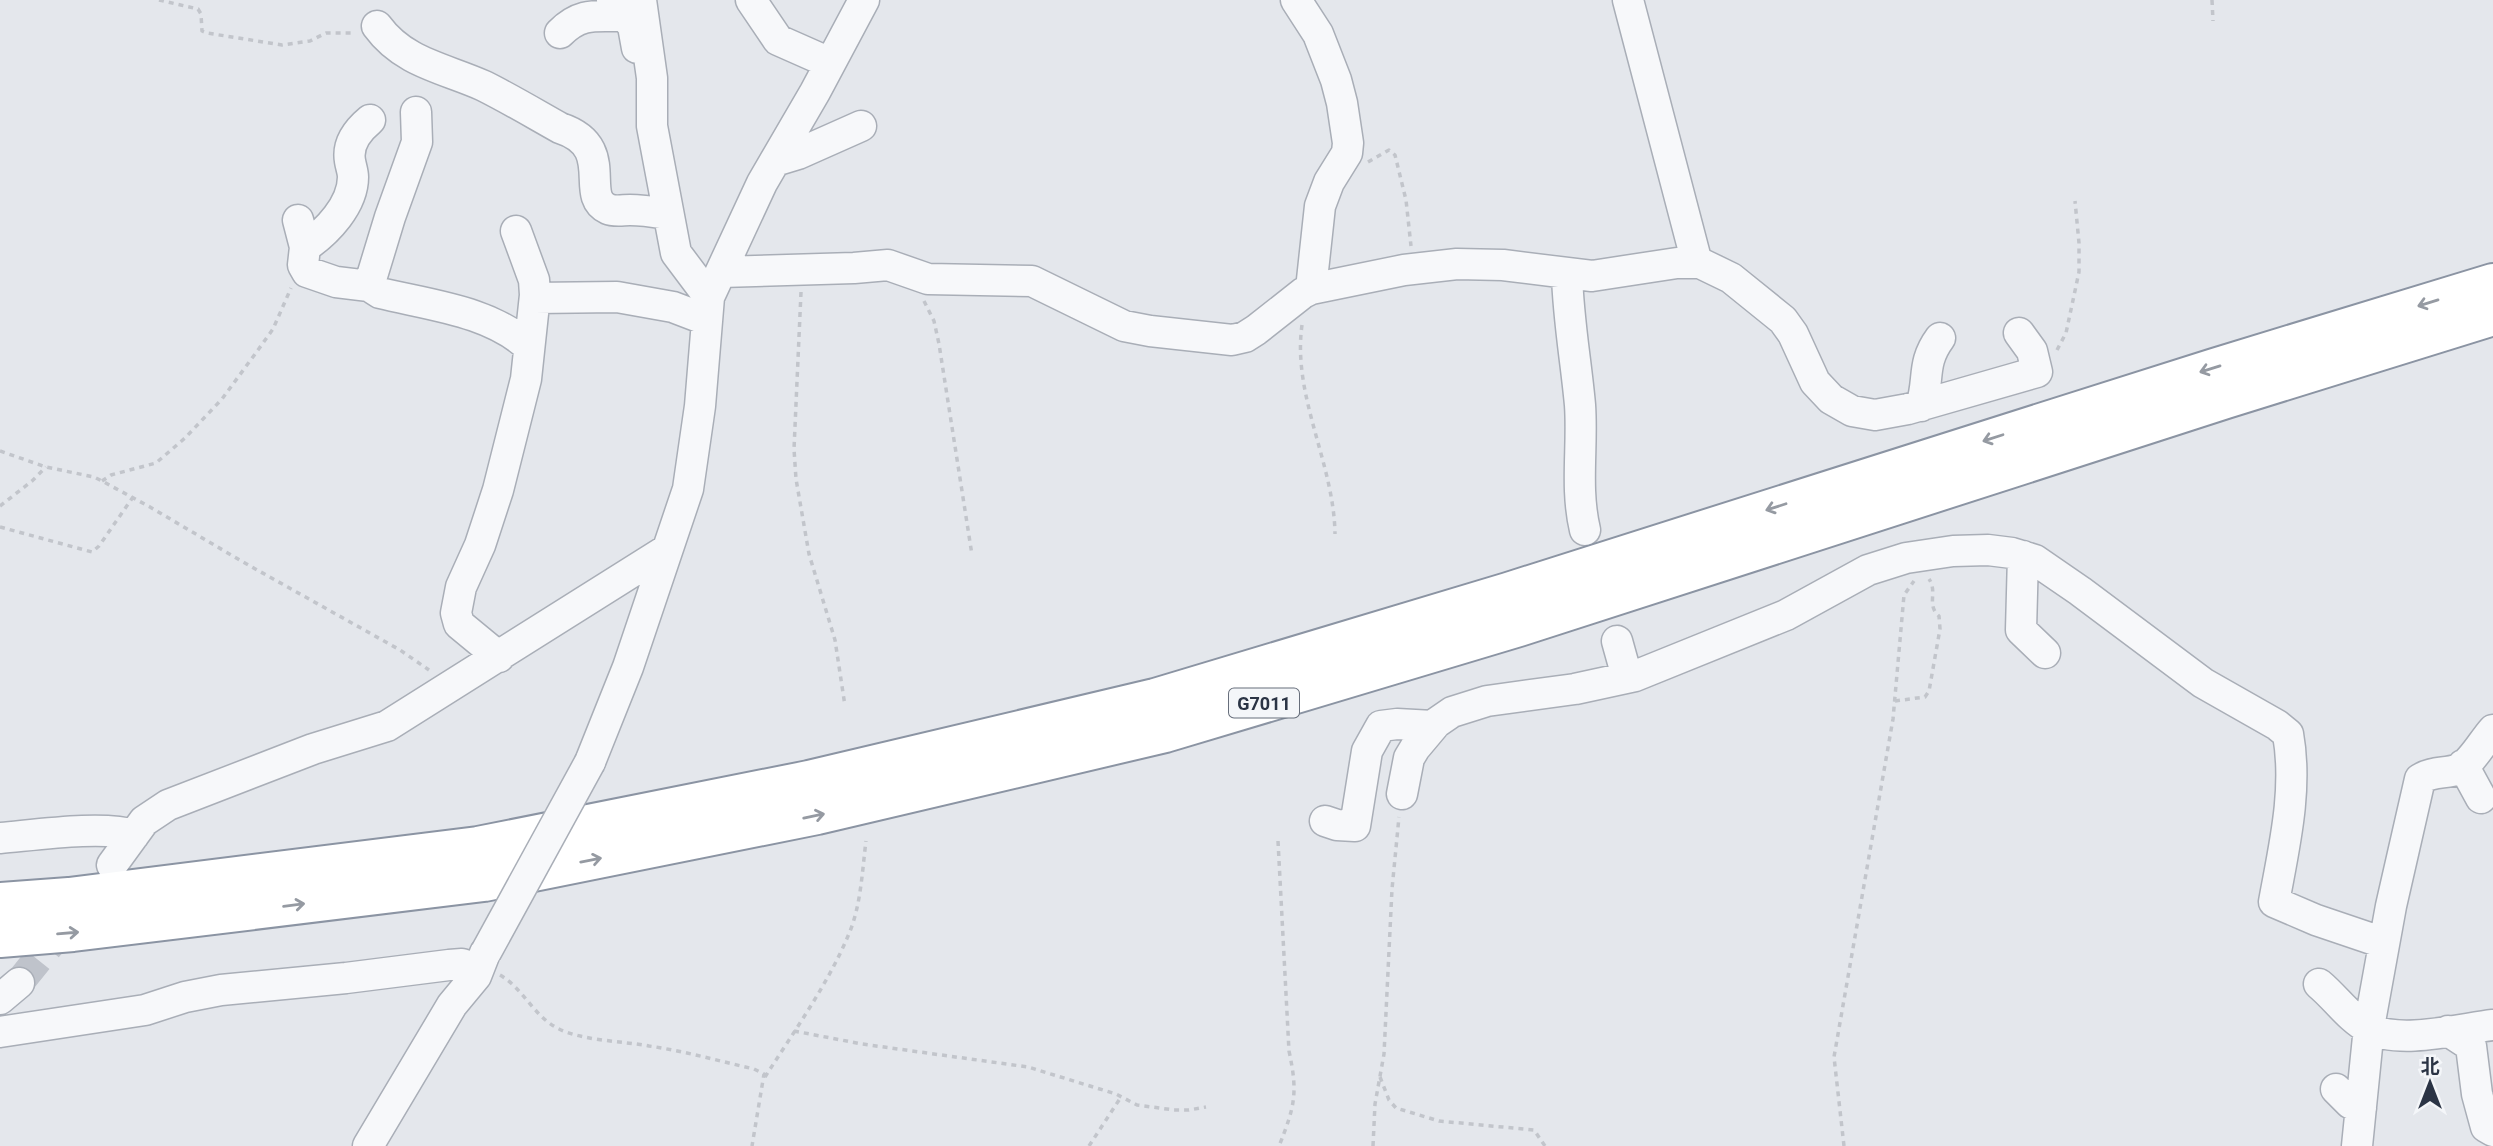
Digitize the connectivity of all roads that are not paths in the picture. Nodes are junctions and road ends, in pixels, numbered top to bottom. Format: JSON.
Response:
{"nodes":[{"id":1,"x":751,"y":0,"type":"edge"},
{"id":2,"x":864,"y":0,"type":"edge"},
{"id":3,"x":1296,"y":0,"type":"edge"},
{"id":4,"x":1628,"y":0,"type":"edge"},
{"id":5,"x":626,"y":5,"type":"edge"},
{"id":6,"x":380,"y":31,"type":"road end"},
{"id":7,"x":560,"y":33,"type":"dead end"},
{"id":8,"x":830,"y":63,"type":"junction"},
{"id":9,"x":416,"y":112,"type":"dead end"},
{"id":10,"x":370,"y":120,"type":"dead end"},
{"id":11,"x":861,"y":126,"type":"dead end"},
{"id":12,"x":775,"y":161,"type":"junction"},
{"id":13,"x":668,"y":214,"type":"junction"},
{"id":14,"x":516,"y":231,"type":"dead end"},
{"id":15,"x":1697,"y":263,"type":"junction"},
{"id":16,"x":1567,"y":274,"type":"junction"},
{"id":17,"x":2493,"y":283,"type":"edge"},
{"id":18,"x":369,"y":286,"type":"junction"},
{"id":19,"x":1303,"y":294,"type":"junction"},
{"id":20,"x":712,"y":296,"type":"junction"},
{"id":21,"x":535,"y":298,"type":"junction"},
{"id":22,"x":2493,"y":316,"type":"edge"},
{"id":23,"x":2019,"y":333,"type":"dead end"},
{"id":24,"x":1940,"y":338,"type":"dead end"},
{"id":25,"x":529,"y":347,"type":"junction"},
{"id":26,"x":1921,"y":406,"type":"junction"},
{"id":27,"x":1585,"y":530,"type":"dead end"},
{"id":28,"x":666,"y":551,"type":"junction"},
{"id":29,"x":2023,"y":556,"type":"junction"},
{"id":30,"x":1617,"y":641,"type":"dead end"},
{"id":31,"x":2045,"y":653,"type":"dead end"},
{"id":32,"x":499,"y":657,"type":"junction"},
{"id":33,"x":1627,"y":677,"type":"junction"},
{"id":34,"x":1420,"y":725,"type":"junction"},
{"id":35,"x":2493,"y":730,"type":"edge"},
{"id":36,"x":2463,"y":765,"type":"junction"},
{"id":37,"x":1402,"y":794,"type":"road end"},
{"id":38,"x":2482,"y":798,"type":"dead end"},
{"id":39,"x":1325,"y":821,"type":"dead end"},
{"id":40,"x":134,"y":835,"type":"junction"},
{"id":41,"x":0,"y":838,"type":"edge"},
{"id":42,"x":113,"y":865,"type":"dead end"},
{"id":43,"x":0,"y":902,"type":"edge"},
{"id":44,"x":0,"y":938,"type":"edge"},
{"id":45,"x":2385,"y":943,"type":"junction"},
{"id":46,"x":482,"y":961,"type":"junction"},
{"id":47,"x":2319,"y":984,"type":"dead end"},
{"id":48,"x":2493,"y":1025,"type":"edge"},
{"id":49,"x":2369,"y":1029,"type":"junction"},
{"id":50,"x":2448,"y":1031,"type":"junction"},
{"id":51,"x":0,"y":1032,"type":"edge"},
{"id":52,"x":2336,"y":1089,"type":"dead end"},
{"id":53,"x":2361,"y":1108,"type":"junction"},
{"id":54,"x":2493,"y":1131,"type":"edge"},
{"id":55,"x":368,"y":1146,"type":"edge"},
{"id":56,"x":2357,"y":1146,"type":"edge"}],
"edges":[{"from":1,"to":8,"type":"street"},
{"from":2,"to":8,"type":"street"},
{"from":3,"to":19,"type":"street"},
{"from":4,"to":15,"type":"street"},
{"from":5,"to":7,"type":"street"},
{"from":5,"to":13,"type":"street"},
{"from":6,"to":13,"type":"street"},
{"from":8,"to":12,"type":"street"},
{"from":9,"to":18,"type":"street"},
{"from":10,"to":18,"type":"street"},
{"from":11,"to":12,"type":"street"},
{"from":12,"to":20,"type":"street"},
{"from":13,"to":20,"type":"street"},
{"from":14,"to":21,"type":"street"},
{"from":15,"to":16,"type":"street"},
{"from":15,"to":26,"type":"street"},
{"from":16,"to":19,"type":"street"},
{"from":16,"to":27,"type":"street"},
{"from":17,"to":43,"type":"highway","number":"G7011","one_way":true},
{"from":18,"to":25,"type":"street"},
{"from":19,"to":20,"type":"street"},
{"from":20,"to":21,"type":"street"},
{"from":20,"to":28,"type":"street"},
{"from":21,"to":25,"type":"street"},
{"from":44,"to":22,"type":"highway","number":"G7011","one_way":true},
{"from":23,"to":26,"type":"street"},
{"from":24,"to":26,"type":"street"},
{"from":25,"to":32,"type":"street"},
{"from":28,"to":32,"type":"street"},
{"from":28,"to":46,"type":"street","bridge":true},
{"from":29,"to":31,"type":"street"},
{"from":29,"to":33,"type":"street"},
{"from":29,"to":45,"type":"street"},
{"from":30,"to":33,"type":"street"},
{"from":32,"to":40,"type":"street"},
{"from":33,"to":34,"type":"street"},
{"from":34,"to":37,"type":"street"},
{"from":34,"to":39,"type":"street"},
{"from":35,"to":36,"type":"street"},
{"from":36,"to":38,"type":"street"},
{"from":36,"to":45,"type":"street"},
{"from":40,"to":41,"type":"street"},
{"from":40,"to":42,"type":"street"},
{"from":45,"to":49,"type":"street"},
{"from":46,"to":51,"type":"street"},
{"from":46,"to":55,"type":"street"},
{"from":47,"to":49,"type":"street"},
{"from":48,"to":50,"type":"street"},
{"from":49,"to":50,"type":"street"},
{"from":49,"to":53,"type":"street"},
{"from":50,"to":54,"type":"street"},
{"from":52,"to":53,"type":"street"},
{"from":53,"to":56,"type":"street"}]}
